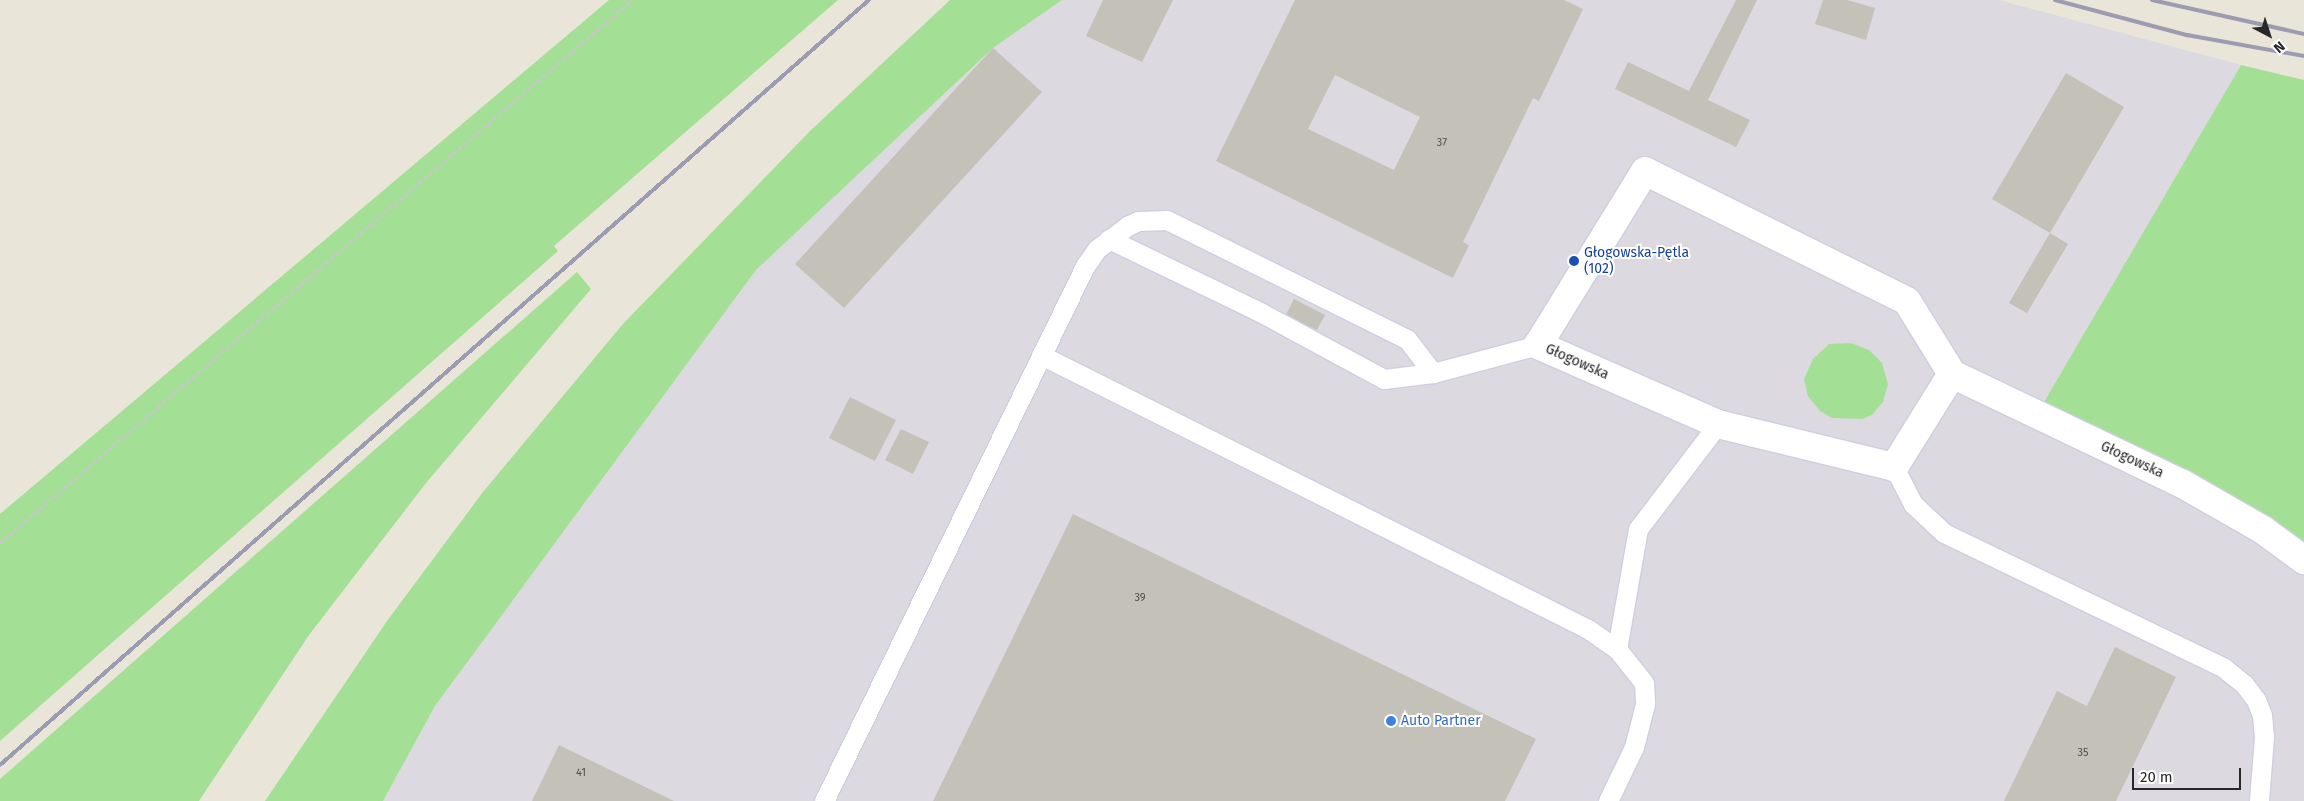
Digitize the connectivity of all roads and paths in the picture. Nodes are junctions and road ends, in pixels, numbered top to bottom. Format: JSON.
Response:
{"nodes":[{"id":1,"x":632,"y":0,"type":"edge"},
{"id":2,"x":1109,"y":239,"type":"junction"},
{"id":3,"x":1538,"y":345,"type":"junction"},
{"id":4,"x":1041,"y":355,"type":"junction"},
{"id":5,"x":1432,"y":373,"type":"junction"},
{"id":6,"x":1952,"y":374,"type":"junction"},
{"id":7,"x":1718,"y":424,"type":"junction"},
{"id":8,"x":1894,"y":467,"type":"junction"},
{"id":9,"x":0,"y":543,"type":"edge"},
{"id":10,"x":2304,"y":560,"type":"edge"},
{"id":11,"x":1617,"y":649,"type":"junction"},
{"id":12,"x":824,"y":801,"type":"edge"},
{"id":13,"x":1608,"y":801,"type":"edge"},
{"id":14,"x":2258,"y":801,"type":"edge"}],
"edges":[{"from":1,"to":9,"type":"path"},
{"from":2,"to":4,"type":"lane"},
{"from":2,"to":5,"type":"lane"},
{"from":2,"to":5,"type":"lane"},
{"from":3,"to":5,"type":"lane"},
{"from":3,"to":6,"type":"street","name":"Głogowska"},
{"from":3,"to":7,"type":"street","name":"Głogowska"},
{"from":4,"to":11,"type":"lane"},
{"from":4,"to":12,"type":"lane"},
{"from":6,"to":8,"type":"street"},
{"from":6,"to":10,"type":"street","name":"Głogowska"},
{"from":7,"to":8,"type":"street","name":"Głogowska"},
{"from":7,"to":11,"type":"lane"},
{"from":8,"to":14,"type":"lane"},
{"from":11,"to":13,"type":"lane"}]}
